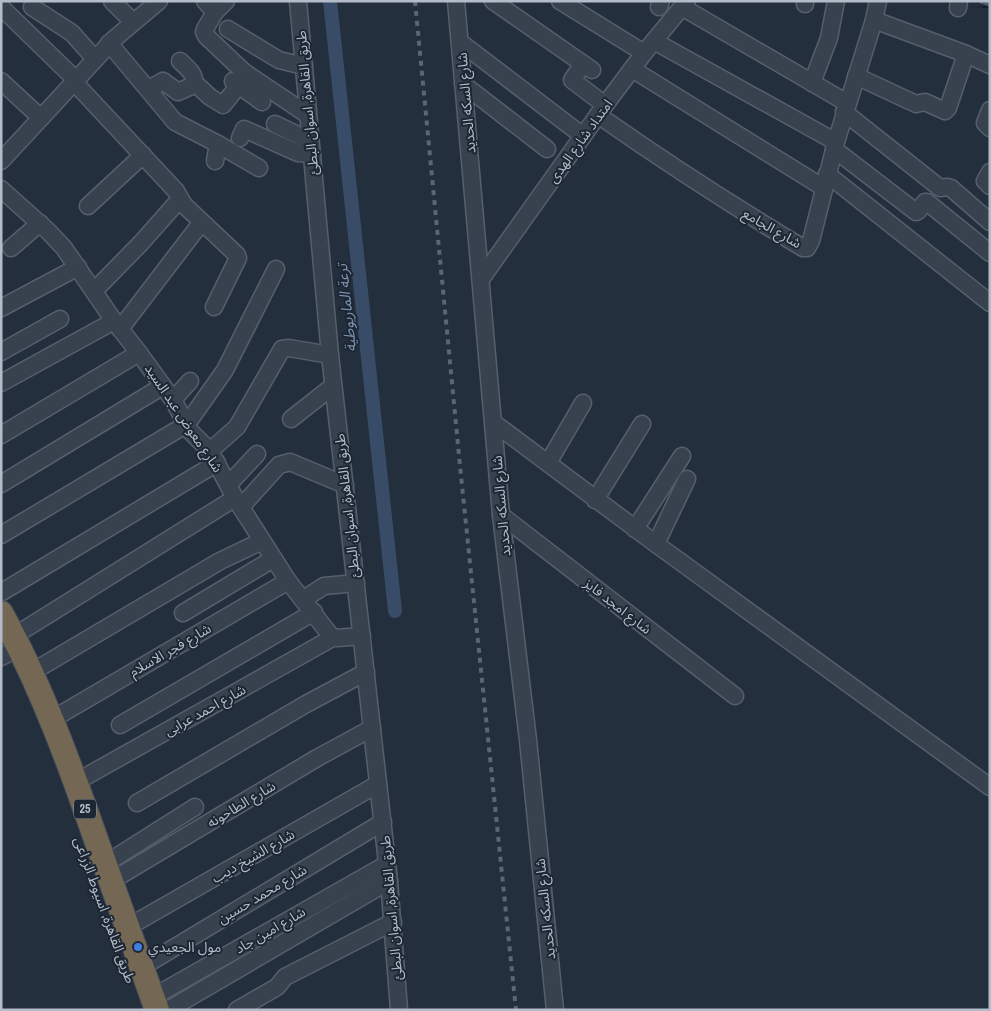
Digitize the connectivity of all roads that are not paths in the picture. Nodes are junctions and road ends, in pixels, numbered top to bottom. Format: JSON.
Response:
{"nodes":[{"id":1,"x":113,"y":1,"type":"edge"},
{"id":2,"x":159,"y":1,"type":"edge"},
{"id":3,"x":298,"y":1,"type":"edge"},
{"id":4,"x":456,"y":1,"type":"edge"},
{"id":5,"x":493,"y":1,"type":"edge"},
{"id":6,"x":560,"y":1,"type":"edge"},
{"id":7,"x":836,"y":1,"type":"edge"},
{"id":8,"x":878,"y":1,"type":"edge"},
{"id":9,"x":684,"y":4,"type":"edge"},
{"id":10,"x":215,"y":5,"type":"edge"},
{"id":11,"x":1,"y":7,"type":"edge"},
{"id":12,"x":32,"y":7,"type":"dead end"},
{"id":13,"x":874,"y":20,"type":"junction"},
{"id":14,"x":133,"y":22,"type":"junction"},
{"id":15,"x":228,"y":29,"type":"dead end"},
{"id":16,"x":460,"y":42,"type":"junction"},
{"id":17,"x":109,"y":43,"type":"junction"},
{"id":18,"x":649,"y":47,"type":"junction"},
{"id":19,"x":966,"y":54,"type":"junction"},
{"id":20,"x":95,"y":59,"type":"junction"},
{"id":21,"x":180,"y":61,"type":"dead end"},
{"id":22,"x":990,"y":65,"type":"edge"},
{"id":23,"x":304,"y":66,"type":"junction"},
{"id":24,"x":632,"y":69,"type":"junction"},
{"id":25,"x":856,"y":76,"type":"junction"},
{"id":26,"x":75,"y":81,"type":"junction"},
{"id":27,"x":1,"y":82,"type":"edge"},
{"id":28,"x":812,"y":82,"type":"junction"},
{"id":29,"x":194,"y":84,"type":"junction"},
{"id":30,"x":464,"y":84,"type":"junction"},
{"id":31,"x":149,"y":89,"type":"junction"},
{"id":32,"x":262,"y":102,"type":"dead end"},
{"id":33,"x":846,"y":108,"type":"junction"},
{"id":34,"x":602,"y":110,"type":"junction"},
{"id":35,"x":990,"y":110,"type":"edge"},
{"id":36,"x":308,"y":115,"type":"junction"},
{"id":37,"x":41,"y":118,"type":"junction"},
{"id":38,"x":275,"y":124,"type":"dead end"},
{"id":39,"x":990,"y":128,"type":"edge"},
{"id":40,"x":583,"y":136,"type":"junction"},
{"id":41,"x":240,"y":138,"type":"dead end"},
{"id":42,"x":218,"y":144,"type":"junction"},
{"id":43,"x":835,"y":145,"type":"junction"},
{"id":44,"x":311,"y":147,"type":"junction"},
{"id":45,"x":547,"y":149,"type":"dead end"},
{"id":46,"x":143,"y":155,"type":"junction"},
{"id":47,"x":215,"y":160,"type":"dead end"},
{"id":48,"x":1,"y":161,"type":"edge"},
{"id":49,"x":259,"y":168,"type":"dead end"},
{"id":50,"x":826,"y":181,"type":"junction"},
{"id":51,"x":1,"y":189,"type":"edge"},
{"id":52,"x":180,"y":199,"type":"junction"},
{"id":53,"x":88,"y":206,"type":"dead end"},
{"id":54,"x":40,"y":222,"type":"junction"},
{"id":55,"x":990,"y":222,"type":"edge"},
{"id":56,"x":202,"y":223,"type":"junction"},
{"id":57,"x":11,"y":248,"type":"dead end"},
{"id":58,"x":990,"y":252,"type":"edge"},
{"id":59,"x":78,"y":268,"type":"junction"},
{"id":60,"x":276,"y":269,"type":"dead end"},
{"id":61,"x":481,"y":279,"type":"junction"},
{"id":62,"x":94,"y":291,"type":"junction"},
{"id":63,"x":990,"y":303,"type":"edge"},
{"id":64,"x":214,"y":307,"type":"dead end"},
{"id":65,"x":1,"y":308,"type":"edge"},
{"id":66,"x":60,"y":319,"type":"dead end"},
{"id":67,"x":117,"y":325,"type":"junction"},
{"id":68,"x":1,"y":352,"type":"edge"},
{"id":69,"x":139,"y":352,"type":"junction"},
{"id":70,"x":330,"y":355,"type":"junction"},
{"id":71,"x":190,"y":381,"type":"dead end"},
{"id":72,"x":1,"y":383,"type":"edge"},
{"id":73,"x":163,"y":386,"type":"junction"},
{"id":74,"x":333,"y":386,"type":"junction"},
{"id":75,"x":173,"y":400,"type":"junction"},
{"id":76,"x":583,"y":403,"type":"dead end"},
{"id":77,"x":291,"y":419,"type":"dead end"},
{"id":78,"x":494,"y":423,"type":"junction"},
{"id":79,"x":187,"y":424,"type":"junction"},
{"id":80,"x":642,"y":424,"type":"dead end"},
{"id":81,"x":1,"y":435,"type":"edge"},
{"id":82,"x":257,"y":454,"type":"dead end"},
{"id":83,"x":682,"y":456,"type":"dead end"},
{"id":84,"x":214,"y":457,"type":"junction"},
{"id":85,"x":548,"y":463,"type":"junction"},
{"id":86,"x":687,"y":480,"type":"dead end"},
{"id":87,"x":1,"y":484,"type":"edge"},
{"id":88,"x":344,"y":485,"type":"junction"},
{"id":89,"x":235,"y":496,"type":"junction"},
{"id":90,"x":595,"y":500,"type":"junction"},
{"id":91,"x":501,"y":515,"type":"junction"},
{"id":92,"x":635,"y":529,"type":"junction"},
{"id":93,"x":1,"y":535,"type":"edge"},
{"id":94,"x":262,"y":541,"type":"junction"},
{"id":95,"x":656,"y":544,"type":"junction"},
{"id":96,"x":273,"y":559,"type":"junction"},
{"id":97,"x":288,"y":581,"type":"junction"},
{"id":98,"x":356,"y":582,"type":"junction"},
{"id":99,"x":1,"y":591,"type":"edge"},
{"id":100,"x":309,"y":606,"type":"junction"},
{"id":101,"x":183,"y":613,"type":"dead end"},
{"id":102,"x":362,"y":636,"type":"junction"},
{"id":103,"x":334,"y":637,"type":"junction"},
{"id":104,"x":6,"y":638,"type":"edge"},
{"id":105,"x":32,"y":672,"type":"junction"},
{"id":106,"x":366,"y":672,"type":"junction"},
{"id":107,"x":735,"y":696,"type":"dead end"},
{"id":108,"x":51,"y":720,"type":"junction"},
{"id":109,"x":120,"y":725,"type":"dead end"},
{"id":110,"x":372,"y":728,"type":"junction"},
{"id":111,"x":76,"y":782,"type":"junction"},
{"id":112,"x":378,"y":784,"type":"junction"},
{"id":113,"x":990,"y":787,"type":"edge"},
{"id":114,"x":137,"y":803,"type":"dead end"},
{"id":115,"x":195,"y":807,"type":"dead end"},
{"id":116,"x":383,"y":822,"type":"junction"},
{"id":117,"x":387,"y":864,"type":"junction"},
{"id":118,"x":108,"y":873,"type":"junction"},
{"id":119,"x":389,"y":881,"type":"junction"},
{"id":120,"x":394,"y":922,"type":"junction"},
{"id":121,"x":128,"y":928,"type":"junction"},
{"id":122,"x":142,"y":967,"type":"junction"},
{"id":123,"x":155,"y":1006,"type":"edge"},
{"id":124,"x":237,"y":1010,"type":"edge"},
{"id":125,"x":399,"y":1010,"type":"edge"},
{"id":126,"x":555,"y":1010,"type":"edge"}],
"edges":[{"from":1,"to":14,"type":"street"},
{"from":2,"to":14,"type":"street"},
{"from":3,"to":23,"type":"street","name":"طريق القاهرة, اسوان البطئ"},
{"from":4,"to":16,"type":"street","name":"شارع السكه الحديد"},
{"from":5,"to":34,"type":"street"},
{"from":6,"to":18,"type":"street"},
{"from":7,"to":28,"type":"street"},
{"from":8,"to":13,"type":"street","name":"شارع الجامع"},
{"from":9,"to":18,"type":"street","name":"امتداد شارع الهدى"},
{"from":9,"to":28,"type":"street"},
{"from":10,"to":36,"type":"street"},
{"from":11,"to":26,"type":"street"},
{"from":12,"to":20,"type":"street"},
{"from":13,"to":19,"type":"street"},
{"from":13,"to":25,"type":"street","name":"شارع الجامع"},
{"from":14,"to":17,"type":"street"},
{"from":15,"to":23,"type":"street"},
{"from":16,"to":30,"type":"street","name":"شارع السكه الحديد"},
{"from":16,"to":40,"type":"street"},
{"from":17,"to":20,"type":"street"},
{"from":17,"to":31,"type":"street"},
{"from":18,"to":24,"type":"street","name":"امتداد شارع الهدى"},
{"from":18,"to":43,"type":"street"},
{"from":19,"to":22,"type":"street"},
{"from":19,"to":25,"type":"street"},
{"from":20,"to":26,"type":"street"},
{"from":21,"to":29,"type":"street"},
{"from":23,"to":36,"type":"street","name":"طريق القاهرة, اسوان البطئ"},
{"from":24,"to":34,"type":"street","name":"امتداد شارع الهدى"},
{"from":24,"to":50,"type":"street"},
{"from":25,"to":33,"type":"street","name":"شارع الجامع"},
{"from":26,"to":37,"type":"street"},
{"from":26,"to":46,"type":"street"},
{"from":27,"to":37,"type":"street"},
{"from":28,"to":33,"type":"street"},
{"from":29,"to":31,"type":"street"},
{"from":29,"to":32,"type":"street"},
{"from":30,"to":45,"type":"street"},
{"from":30,"to":61,"type":"street","name":"شارع السكه الحديد"},
{"from":31,"to":42,"type":"street"},
{"from":33,"to":43,"type":"street","name":"شارع الجامع"},
{"from":33,"to":55,"type":"street"},
{"from":34,"to":40,"type":"street","name":"امتداد شارع الهدى"},
{"from":34,"to":50,"type":"street","name":"شارع الجامع"},
{"from":35,"to":39,"type":"street"},
{"from":36,"to":44,"type":"street","name":"طريق القاهرة, اسوان البطئ"},
{"from":37,"to":48,"type":"street"},
{"from":38,"to":44,"type":"street"},
{"from":40,"to":61,"type":"street","name":"امتداد شارع الهدى"},
{"from":41,"to":44,"type":"street"},
{"from":42,"to":47,"type":"street"},
{"from":42,"to":49,"type":"street"},
{"from":43,"to":50,"type":"street","name":"شارع الجامع"},
{"from":43,"to":58,"type":"street"},
{"from":44,"to":70,"type":"street","name":"طريق القاهرة, اسوان البطئ"},
{"from":46,"to":52,"type":"street"},
{"from":46,"to":53,"type":"street"},
{"from":50,"to":63,"type":"street"},
{"from":51,"to":54,"type":"street","name":"شارع معوض عبد السيد"},
{"from":52,"to":56,"type":"street"},
{"from":52,"to":62,"type":"street"},
{"from":54,"to":57,"type":"street"},
{"from":54,"to":59,"type":"street","name":"شارع معوض عبد السيد"},
{"from":56,"to":64,"type":"street"},
{"from":56,"to":67,"type":"street"},
{"from":59,"to":62,"type":"street","name":"شارع معوض عبد السيد"},
{"from":59,"to":65,"type":"street"},
{"from":60,"to":79,"type":"street"},
{"from":61,"to":78,"type":"street","name":"شارع السكه الحديد"},
{"from":62,"to":67,"type":"street","name":"شارع معوض عبد السيد"},
{"from":66,"to":68,"type":"street"},
{"from":67,"to":69,"type":"street","name":"شارع معوض عبد السيد"},
{"from":67,"to":72,"type":"street"},
{"from":69,"to":73,"type":"street","name":"شارع معوض عبد السيد"},
{"from":69,"to":81,"type":"street"},
{"from":70,"to":74,"type":"street","name":"طريق القاهرة, اسوان البطئ"},
{"from":70,"to":84,"type":"street"},
{"from":71,"to":75,"type":"street"},
{"from":73,"to":75,"type":"street","name":"شارع معوض عبد السيد"},
{"from":73,"to":87,"type":"street"},
{"from":74,"to":77,"type":"street"},
{"from":74,"to":88,"type":"street","name":"طريق القاهرة, اسوان البطئ"},
{"from":75,"to":79,"type":"street","name":"شارع معوض عبد السيد"},
{"from":76,"to":85,"type":"street"},
{"from":78,"to":85,"type":"street"},
{"from":78,"to":91,"type":"street","name":"شارع السكه الحديد"},
{"from":79,"to":84,"type":"street","name":"شارع معوض عبد السيد"},
{"from":79,"to":93,"type":"street"},
{"from":80,"to":90,"type":"street"},
{"from":82,"to":89,"type":"street"},
{"from":83,"to":92,"type":"street"},
{"from":84,"to":89,"type":"street","name":"شارع معوض عبد السيد"},
{"from":84,"to":99,"type":"street"},
{"from":85,"to":90,"type":"street"},
{"from":86,"to":95,"type":"street"},
{"from":88,"to":89,"type":"street"},
{"from":88,"to":98,"type":"street","name":"طريق القاهرة, اسوان البطئ"},
{"from":89,"to":94,"type":"street","name":"شارع معوض عبد السيد"},
{"from":89,"to":104,"type":"street"},
{"from":90,"to":92,"type":"street"},
{"from":91,"to":107,"type":"street","name":"شارع امجد فايز"},
{"from":91,"to":126,"type":"street","name":"شارع السكه الحديد"},
{"from":92,"to":95,"type":"street"},
{"from":94,"to":96,"type":"street","name":"شارع معوض عبد السيد"},
{"from":94,"to":105,"type":"street"},
{"from":95,"to":113,"type":"street"},
{"from":96,"to":97,"type":"street","name":"شارع معوض عبد السيد"},
{"from":96,"to":101,"type":"street"},
{"from":97,"to":100,"type":"street","name":"شارع معوض عبد السيد"},
{"from":97,"to":108,"type":"street","name":"شارع فجر الاسلام"},
{"from":98,"to":100,"type":"street"},
{"from":98,"to":102,"type":"street","name":"طريق القاهرة, اسوان البطئ"},
{"from":99,"to":104,"type":"street"},
{"from":100,"to":103,"type":"street","name":"شارع معوض عبد السيد"},
{"from":100,"to":109,"type":"street"},
{"from":102,"to":103,"type":"street"},
{"from":102,"to":106,"type":"street","name":"طريق القاهرة, اسوان البطئ"},
{"from":103,"to":111,"type":"street","name":"شارع احمد عرابى"},
{"from":104,"to":105,"type":"highway","name":"طريق القاهرة, اسيوط الزراعى","number":"25"},
{"from":104,"to":123,"type":"highway","name":"طريق القاهرة, اسيوط الزراعى","number":"25"},
{"from":105,"to":108,"type":"highway","name":"طريق القاهرة, اسيوط الزراعى","number":"25"},
{"from":106,"to":110,"type":"street","name":"طريق القاهرة, اسوان البطئ"},
{"from":106,"to":114,"type":"street"},
{"from":108,"to":111,"type":"highway","name":"طريق القاهرة, اسيوط الزراعى","number":"25"},
{"from":110,"to":112,"type":"street","name":"طريق القاهرة, اسوان البطئ"},
{"from":110,"to":118,"type":"street","name":"شارع الطاحونه"},
{"from":111,"to":118,"type":"highway","name":"طريق القاهرة, اسيوط الزراعى","number":"25"},
{"from":112,"to":116,"type":"street","name":"طريق القاهرة, اسوان البطئ"},
{"from":112,"to":121,"type":"street","name":"شارع الشيخ ديب"},
{"from":115,"to":118,"type":"street"},
{"from":116,"to":117,"type":"street","name":"طريق القاهرة, اسوان البطئ"},
{"from":116,"to":122,"type":"street","name":"شارع محمد حسين"},
{"from":117,"to":119,"type":"street","name":"طريق القاهرة, اسوان البطئ"},
{"from":117,"to":123,"type":"street","name":"شارع امين جاد"},
{"from":118,"to":121,"type":"highway","name":"طريق القاهرة, اسيوط الزراعى","number":"25"},
{"from":119,"to":120,"type":"street","name":"طريق القاهرة, اسوان البطئ"},
{"from":119,"to":123,"type":"street"},
{"from":120,"to":124,"type":"street"},
{"from":120,"to":125,"type":"street","name":"طريق القاهرة, اسوان البطئ"},
{"from":121,"to":122,"type":"highway","name":"طريق القاهرة, اسيوط الزراعى","number":"25"},
{"from":122,"to":123,"type":"highway","name":"طريق القاهرة, اسيوط الزراعى","number":"25"}]}
